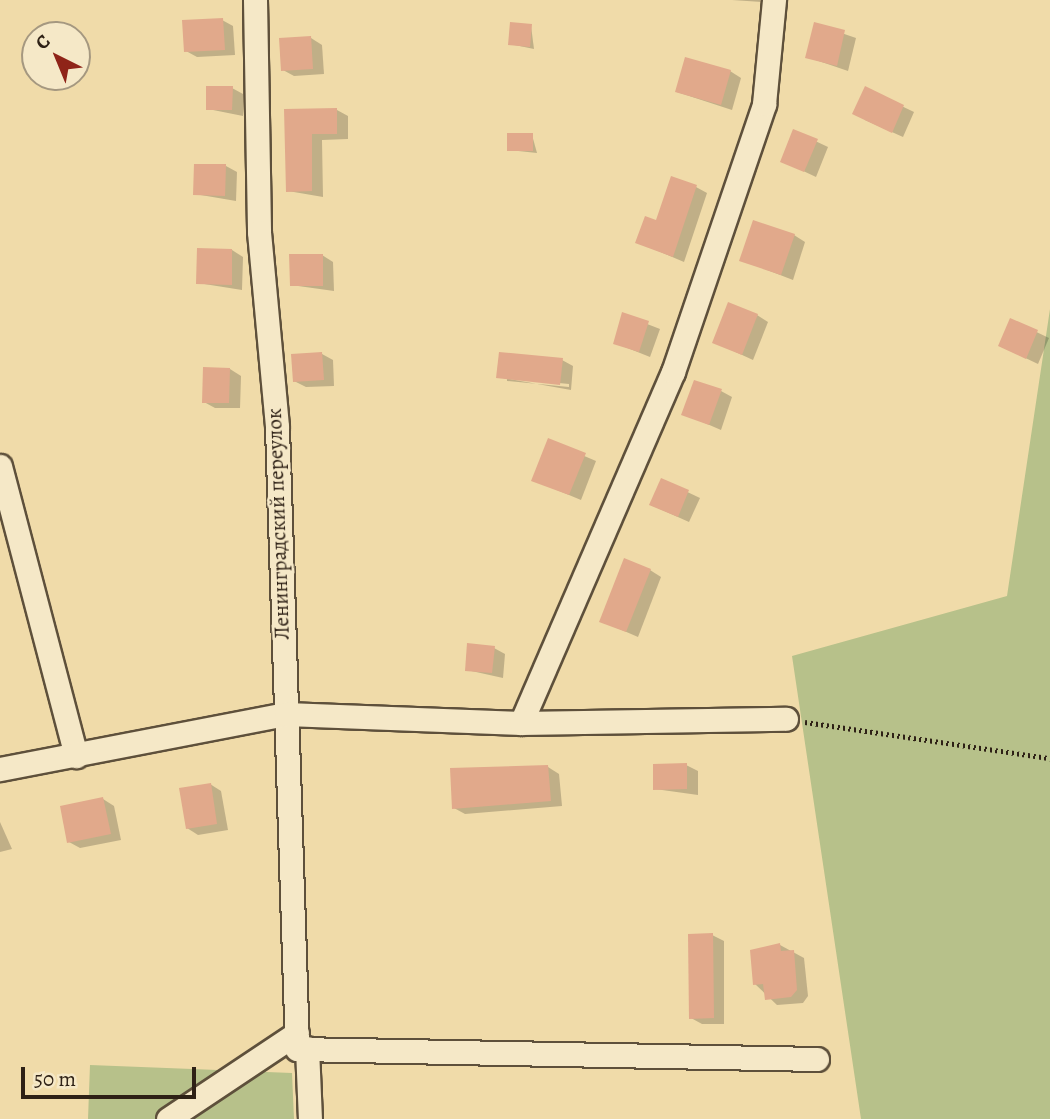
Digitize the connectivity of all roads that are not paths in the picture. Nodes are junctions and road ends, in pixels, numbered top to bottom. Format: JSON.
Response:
{"nodes":[{"id":1,"x":255,"y":0,"type":"edge"},
{"id":2,"x":774,"y":0,"type":"edge"},
{"id":3,"x":0,"y":466,"type":"edge"},
{"id":4,"x":286,"y":714,"type":"junction"},
{"id":5,"x":786,"y":719,"type":"road end"},
{"id":6,"x":521,"y":723,"type":"junction"},
{"id":7,"x":76,"y":756,"type":"junction"},
{"id":8,"x":0,"y":769,"type":"edge"},
{"id":9,"x":300,"y":1043,"type":"junction"},
{"id":10,"x":817,"y":1059,"type":"dead end"},
{"id":11,"x":168,"y":1119,"type":"edge"},
{"id":12,"x":310,"y":1119,"type":"edge"}],
"edges":[{"from":1,"to":4,"type":"street","name":"Ленинградский переулок"},
{"from":2,"to":6,"type":"street"},
{"from":3,"to":7,"type":"street"},
{"from":4,"to":6,"type":"street"},
{"from":4,"to":7,"type":"street"},
{"from":4,"to":9,"type":"street","name":"Ленинградский переулок"},
{"from":5,"to":6,"type":"street"},
{"from":7,"to":8,"type":"street"},
{"from":9,"to":10,"type":"street"},
{"from":9,"to":11,"type":"street"},
{"from":9,"to":12,"type":"street","name":"Ленинградский переулок"}]}
